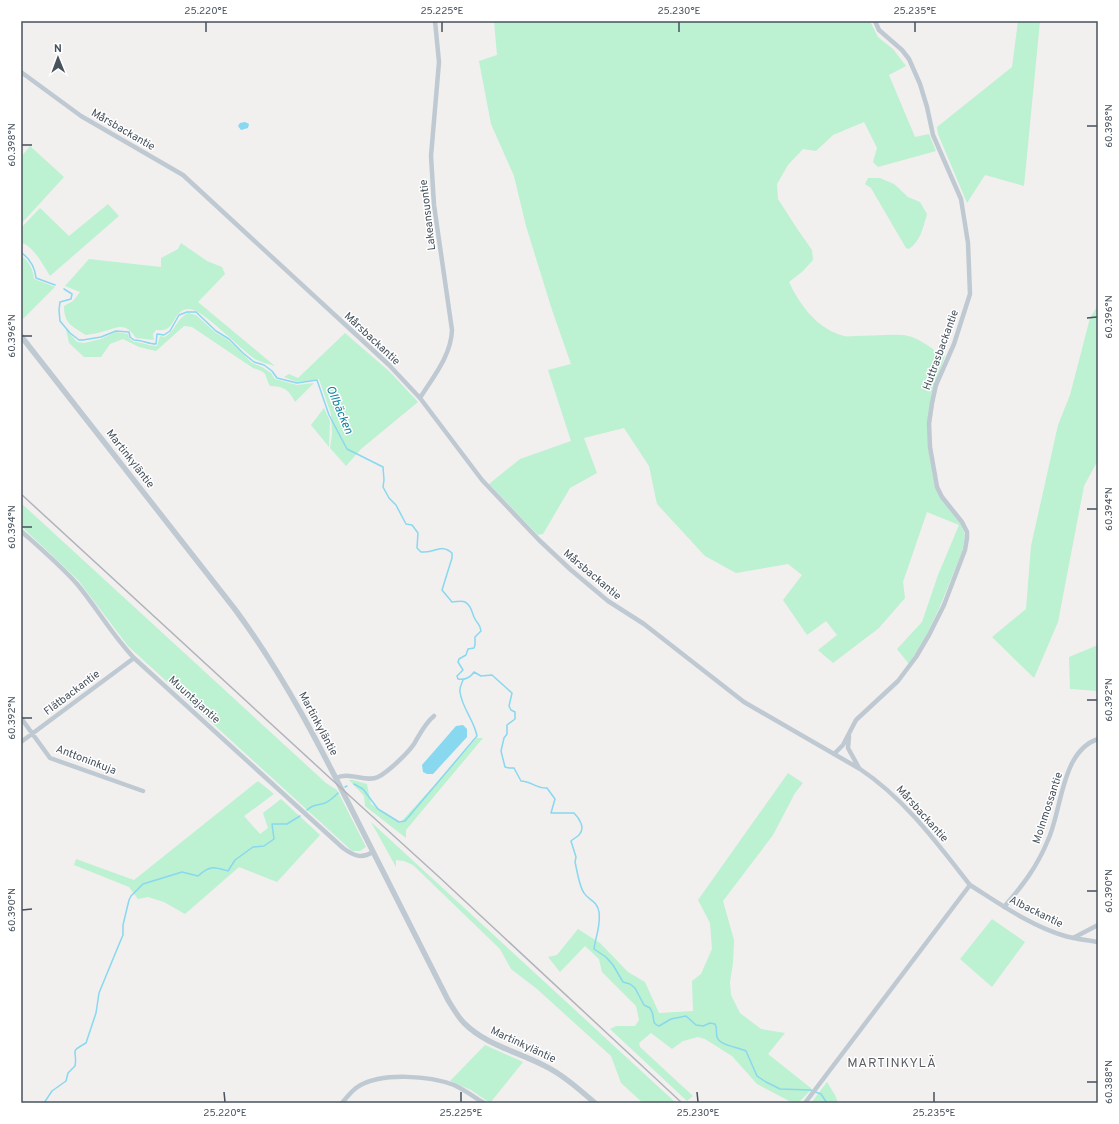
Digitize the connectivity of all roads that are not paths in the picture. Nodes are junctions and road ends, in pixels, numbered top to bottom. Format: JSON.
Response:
{"nodes":[{"id":1,"x":435,"y":21,"type":"edge"},
{"id":2,"x":875,"y":21,"type":"edge"},
{"id":3,"x":21,"y":72,"type":"edge"},
{"id":4,"x":21,"y":336,"type":"edge"},
{"id":5,"x":420,"y":398,"type":"junction"},
{"id":6,"x":21,"y":531,"type":"edge"},
{"id":7,"x":134,"y":658,"type":"junction"},
{"id":8,"x":434,"y":716,"type":"dead end"},
{"id":9,"x":21,"y":718,"type":"edge"},
{"id":10,"x":32,"y":734,"type":"junction"},
{"id":11,"x":849,"y":734,"type":"junction"},
{"id":12,"x":1098,"y":739,"type":"edge"},
{"id":13,"x":21,"y":742,"type":"edge"},
{"id":14,"x":834,"y":754,"type":"junction"},
{"id":15,"x":860,"y":769,"type":"junction"},
{"id":16,"x":336,"y":778,"type":"junction"},
{"id":17,"x":143,"y":791,"type":"dead end"},
{"id":18,"x":373,"y":852,"type":"junction"},
{"id":19,"x":970,"y":885,"type":"junction"},
{"id":20,"x":1004,"y":907,"type":"junction"},
{"id":21,"x":1098,"y":924,"type":"edge"},
{"id":22,"x":1073,"y":938,"type":"junction"},
{"id":23,"x":1098,"y":942,"type":"edge"},
{"id":24,"x":342,"y":1103,"type":"edge"},
{"id":25,"x":484,"y":1103,"type":"edge"},
{"id":26,"x":595,"y":1103,"type":"edge"},
{"id":27,"x":805,"y":1103,"type":"edge"}],
"edges":[{"from":1,"to":5,"type":"street","name":"Lakeansuontie"},
{"from":2,"to":11,"type":"street","name":"Huttrasbackantie"},
{"from":3,"to":5,"type":"street","name":"Mårsbackantie"},
{"from":4,"to":16,"type":"street","name":"Martinkyläntie"},
{"from":5,"to":14,"type":"street","name":"Mårsbackantie"},
{"from":6,"to":7,"type":"street","name":"Muuntajantie"},
{"from":7,"to":10,"type":"street","name":"Flätbackantie"},
{"from":7,"to":18,"type":"street","name":"Muuntajantie"},
{"from":8,"to":16,"type":"street"},
{"from":9,"to":10,"type":"street","name":"Anttoninkuja"},
{"from":10,"to":13,"type":"street","name":"Flätbackantie"},
{"from":10,"to":17,"type":"street","name":"Anttoninkuja"},
{"from":11,"to":14,"type":"street","name":"Huttrasbackantie"},
{"from":11,"to":15,"type":"street"},
{"from":12,"to":20,"type":"street","name":"Molnmossantie"},
{"from":14,"to":15,"type":"street","name":"Mårsbackantie"},
{"from":15,"to":19,"type":"street","name":"Mårsbackantie"},
{"from":16,"to":18,"type":"street","name":"Martinkyläntie"},
{"from":18,"to":26,"type":"street","name":"Martinkyläntie"},
{"from":19,"to":20,"type":"street","name":"Albackantie"},
{"from":19,"to":27,"type":"street"},
{"from":20,"to":22,"type":"street","name":"Albackantie"},
{"from":21,"to":22,"type":"street"},
{"from":22,"to":23,"type":"street","name":"Albackantie"},
{"from":24,"to":25,"type":"street"}]}
